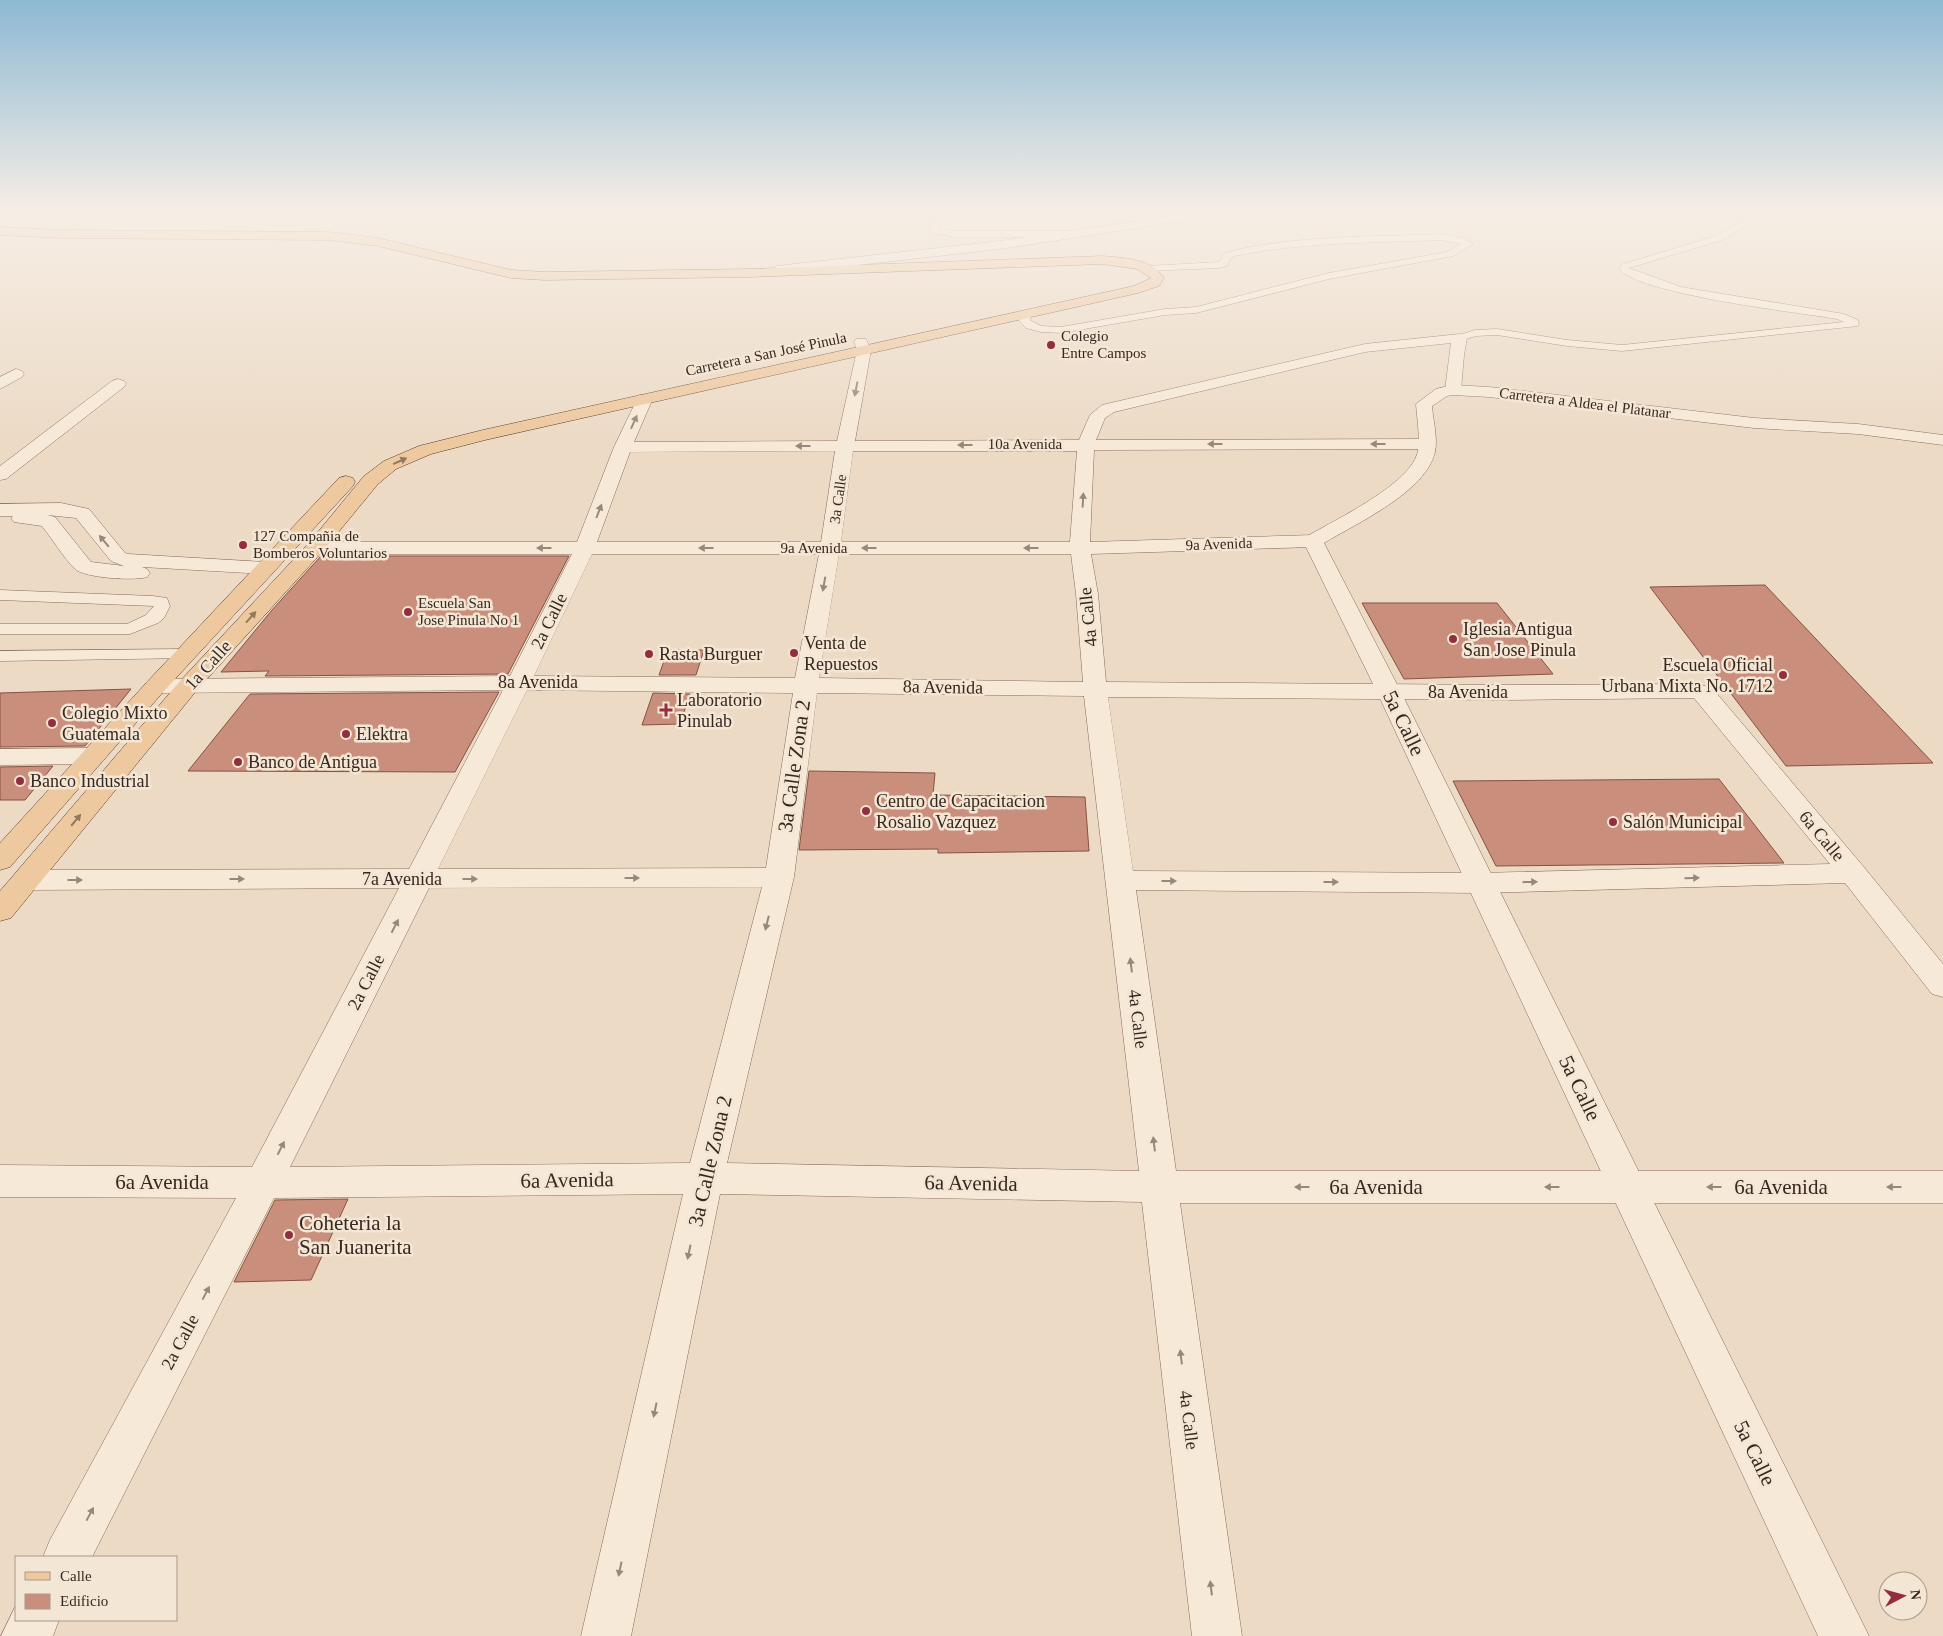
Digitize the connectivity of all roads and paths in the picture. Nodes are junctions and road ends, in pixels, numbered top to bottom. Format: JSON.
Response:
{"nodes":[{"id":1,"x":1113,"y":287,"type":"edge"},
{"id":2,"x":1140,"y":287,"type":"edge"},
{"id":3,"x":1285,"y":287,"type":"edge"},
{"id":4,"x":1671,"y":287,"type":"edge"},
{"id":5,"x":1027,"y":314,"type":"junction"},
{"id":6,"x":1460,"y":338,"type":"junction"},
{"id":7,"x":863,"y":346,"type":"junction"},
{"id":8,"x":16,"y":374,"type":"dead end"},
{"id":9,"x":0,"y":384,"type":"edge"},
{"id":10,"x":118,"y":384,"type":"dead end"},
{"id":11,"x":1453,"y":390,"type":"junction"},
{"id":12,"x":645,"y":398,"type":"junction"},
{"id":13,"x":1943,"y":440,"type":"edge"},
{"id":14,"x":1086,"y":444,"type":"junction"},
{"id":15,"x":1426,"y":444,"type":"junction"},
{"id":16,"x":845,"y":446,"type":"junction"},
{"id":17,"x":623,"y":447,"type":"junction"},
{"id":18,"x":374,"y":460,"type":"dead end"},
{"id":19,"x":0,"y":475,"type":"edge"},
{"id":20,"x":353,"y":484,"type":"junction"},
{"id":21,"x":0,"y":510,"type":"edge"},
{"id":22,"x":0,"y":519,"type":"edge"},
{"id":23,"x":1314,"y":541,"type":"junction"},
{"id":24,"x":314,"y":548,"type":"junction"},
{"id":25,"x":585,"y":548,"type":"junction"},
{"id":26,"x":830,"y":548,"type":"junction"},
{"id":27,"x":1080,"y":548,"type":"junction"},
{"id":28,"x":262,"y":573,"type":"junction"},
{"id":29,"x":0,"y":595,"type":"edge"},
{"id":30,"x":0,"y":629,"type":"edge"},
{"id":31,"x":186,"y":654,"type":"junction"},
{"id":32,"x":0,"y":656,"type":"edge"},
{"id":33,"x":519,"y":682,"type":"junction"},
{"id":34,"x":189,"y":685,"type":"junction"},
{"id":35,"x":806,"y":685,"type":"junction"},
{"id":36,"x":156,"y":686,"type":"junction"},
{"id":37,"x":1095,"y":688,"type":"junction"},
{"id":38,"x":1698,"y":691,"type":"joint"},
{"id":39,"x":1389,"y":692,"type":"junction"},
{"id":40,"x":94,"y":756,"type":"junction"},
{"id":41,"x":131,"y":756,"type":"junction"},
{"id":42,"x":0,"y":757,"type":"edge"},
{"id":43,"x":0,"y":861,"type":"edge"},
{"id":44,"x":1853,"y":873,"type":"junction"},
{"id":45,"x":779,"y":878,"type":"junction"},
{"id":46,"x":419,"y":879,"type":"junction"},
{"id":47,"x":26,"y":880,"type":"junction"},
{"id":48,"x":1120,"y":880,"type":"junction"},
{"id":49,"x":1481,"y":883,"type":"junction"},
{"id":50,"x":0,"y":911,"type":"edge"},
{"id":51,"x":1943,"y":986,"type":"edge"},
{"id":52,"x":705,"y":1178,"type":"junction"},
{"id":53,"x":0,"y":1181,"type":"edge"},
{"id":54,"x":263,"y":1183,"type":"junction"},
{"id":55,"x":1159,"y":1187,"type":"junction"},
{"id":56,"x":1943,"y":1187,"type":"edge"},
{"id":57,"x":1628,"y":1188,"type":"junction"},
{"id":58,"x":68,"y":1556,"type":"edge"},
{"id":59,"x":34,"y":1621,"type":"edge"},
{"id":60,"x":26,"y":1636,"type":"edge"},
{"id":61,"x":606,"y":1636,"type":"edge"},
{"id":62,"x":1217,"y":1636,"type":"edge"},
{"id":63,"x":1844,"y":1636,"type":"edge"}],
"edges":[{"from":1,"to":7,"type":"main road","name":"Carretera a San José Pinula"},
{"from":2,"to":5,"type":"main road","name":"Carretera a San José Pinula"},
{"from":3,"to":5,"type":"lane"},
{"from":4,"to":6,"type":"lane"},
{"from":5,"to":7,"type":"main road","name":"Carretera a San José Pinula"},
{"from":6,"to":11,"type":"street"},
{"from":6,"to":14,"type":"street","name":"4a Calle"},
{"from":7,"to":12,"type":"main road","name":"Carretera a San José Pinula"},
{"from":7,"to":16,"type":"street","name":"3a Calle","one_way":true},
{"from":7,"to":18,"type":"main road","name":"Carretera a San José Pinula"},
{"from":8,"to":9,"type":"street"},
{"from":10,"to":19,"type":"street"},
{"from":11,"to":13,"type":"street","name":"Carretera a Aldea el Platanar"},
{"from":11,"to":15,"type":"street","name":"Carretera a Aldea el Platanar"},
{"from":17,"to":12,"type":"street","name":"2a Calle","one_way":true},
{"from":20,"to":12,"type":"main road","name":"Carretera a San José Pinula","one_way":true},
{"from":15,"to":14,"type":"street","name":"10a Avenida","one_way":true},
{"from":14,"to":16,"type":"street","name":"10a Avenida","one_way":true},
{"from":27,"to":14,"type":"street","name":"4a Calle","one_way":true},
{"from":15,"to":23,"type":"street","name":"Carretera a Aldea el Platanar"},
{"from":16,"to":17,"type":"street","name":"10a Avenida","one_way":true},
{"from":16,"to":26,"type":"street","name":"3a Calle"},
{"from":25,"to":17,"type":"street","name":"2a Calle","one_way":true},
{"from":20,"to":24,"type":"main road","name":"1a Calle"},
{"from":20,"to":28,"type":"main road","name":"1a Calle"},
{"from":28,"to":21,"type":"street","one_way":true},
{"from":22,"to":28,"type":"street"},
{"from":23,"to":27,"type":"street","name":"9a Avenida"},
{"from":23,"to":39,"type":"street","name":"5a Calle"},
{"from":25,"to":24,"type":"street","name":"9a Avenida","one_way":true},
{"from":34,"to":24,"type":"main road","name":"1a Calle","one_way":true},
{"from":26,"to":25,"type":"street","name":"9a Avenida","one_way":true},
{"from":25,"to":33,"type":"street","name":"2a Calle"},
{"from":27,"to":26,"type":"street","name":"9a Avenida","one_way":true},
{"from":26,"to":35,"type":"street","name":"3a Calle","one_way":true},
{"from":27,"to":37,"type":"street","name":"4a Calle"},
{"from":28,"to":31,"type":"main road","name":"1a Calle"},
{"from":29,"to":30,"type":"lane"},
{"from":31,"to":32,"type":"lane"},
{"from":31,"to":36,"type":"main road","name":"1a Calle"},
{"from":33,"to":34,"type":"street","name":"8a Avenida"},
{"from":33,"to":35,"type":"street","name":"8a Avenida"},
{"from":33,"to":46,"type":"street","name":"2a Calle"},
{"from":34,"to":36,"type":"street","name":"8a Avenida"},
{"from":34,"to":41,"type":"main road","name":"1a Calle"},
{"from":35,"to":37,"type":"street","name":"8a Avenida"},
{"from":35,"to":45,"type":"street","name":"3a Calle Zona 2"},
{"from":36,"to":40,"type":"main road","name":"1a Calle"},
{"from":37,"to":39,"type":"street","name":"8a Avenida"},
{"from":37,"to":48,"type":"street","name":"4a Calle"},
{"from":38,"to":39,"type":"street","name":"8a Avenida"},
{"from":38,"to":44,"type":"street","name":"6a Calle"},
{"from":39,"to":49,"type":"street","name":"5a Calle"},
{"from":40,"to":41,"type":"main road"},
{"from":40,"to":42,"type":"street"},
{"from":40,"to":43,"type":"main road","name":"1a Calle"},
{"from":47,"to":41,"type":"main road","name":"1a Calle","one_way":true},
{"from":49,"to":44,"type":"street","one_way":true},
{"from":44,"to":51,"type":"street","name":"6a Calle"},
{"from":46,"to":45,"type":"street","name":"7a Avenida","one_way":true},
{"from":45,"to":52,"type":"street","name":"3a Calle Zona 2","one_way":true},
{"from":47,"to":46,"type":"street","name":"7a Avenida","one_way":true},
{"from":54,"to":46,"type":"street","name":"2a Calle","one_way":true},
{"from":47,"to":50,"type":"main road","name":"1a Calle"},
{"from":48,"to":49,"type":"street","one_way":true},
{"from":55,"to":48,"type":"street","name":"4a Calle","one_way":true},
{"from":49,"to":57,"type":"street","name":"5a Calle"},
{"from":52,"to":54,"type":"street","name":"6a Avenida"},
{"from":52,"to":55,"type":"street","name":"6a Avenida"},
{"from":52,"to":61,"type":"street","name":"3a Calle Zona 2","one_way":true},
{"from":53,"to":54,"type":"street","name":"6a Avenida"},
{"from":58,"to":54,"type":"street","name":"2a Calle","one_way":true},
{"from":57,"to":55,"type":"street","name":"6a Avenida","one_way":true},
{"from":62,"to":55,"type":"street","name":"4a Calle","one_way":true},
{"from":56,"to":57,"type":"street","name":"6a Avenida","one_way":true},
{"from":57,"to":63,"type":"street","name":"5a Calle"},
{"from":59,"to":60,"type":"street"}]}
